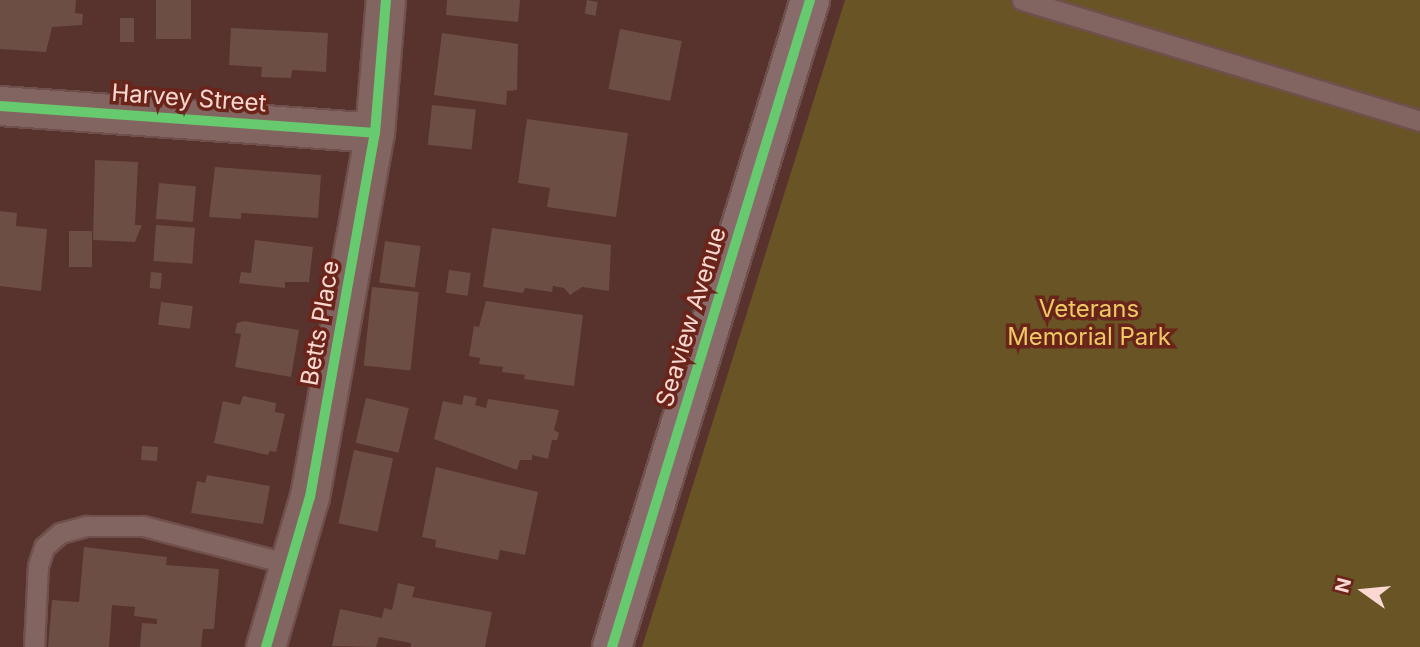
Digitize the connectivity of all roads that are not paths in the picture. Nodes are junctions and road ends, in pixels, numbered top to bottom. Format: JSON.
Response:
{"nodes":[{"id":1,"x":386,"y":0,"type":"edge"},
{"id":2,"x":810,"y":0,"type":"edge"},
{"id":3,"x":1022,"y":0,"type":"edge"},
{"id":4,"x":0,"y":106,"type":"edge"},
{"id":5,"x":1420,"y":121,"type":"edge"},
{"id":6,"x":375,"y":133,"type":"junction"},
{"id":7,"x":290,"y":564,"type":"junction"},
{"id":8,"x":34,"y":647,"type":"edge"},
{"id":9,"x":266,"y":647,"type":"edge"},
{"id":10,"x":612,"y":647,"type":"edge"}],
"edges":[{"from":1,"to":6,"type":"street","name":"Betts Place"},
{"from":2,"to":10,"type":"street","name":"Seaview Avenue"},
{"from":3,"to":5,"type":"lane"},
{"from":4,"to":6,"type":"street","name":"Harvey Street"},
{"from":6,"to":7,"type":"street","name":"Betts Place"},
{"from":7,"to":8,"type":"lane"},
{"from":7,"to":9,"type":"street","name":"Betts Place"}]}
